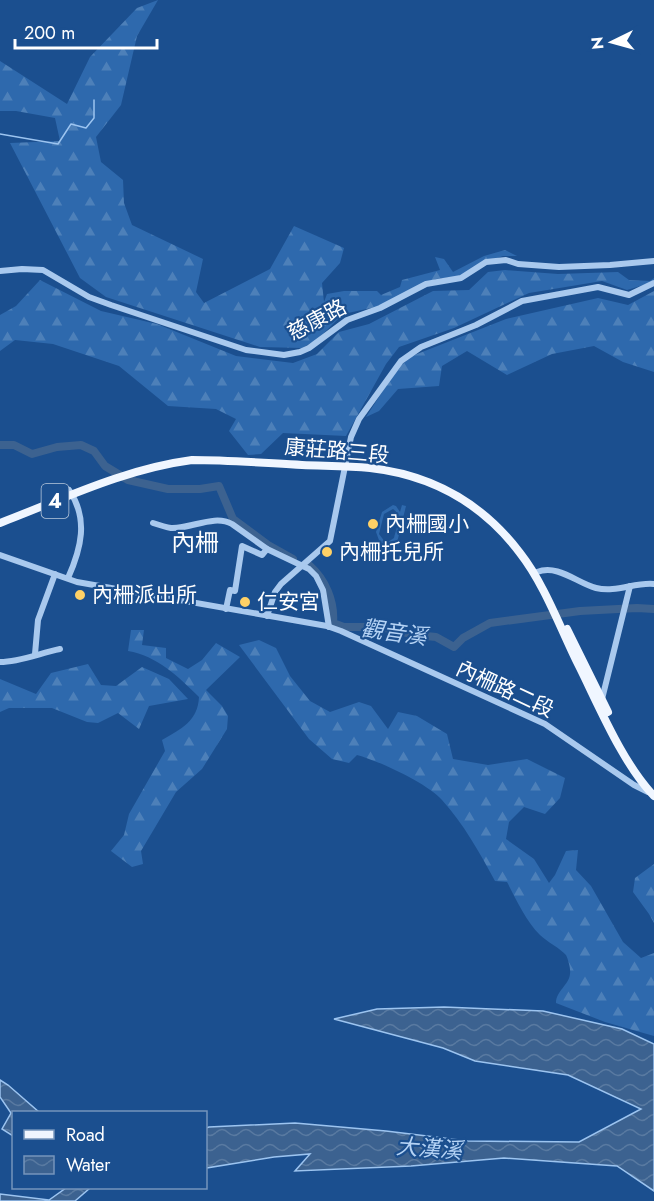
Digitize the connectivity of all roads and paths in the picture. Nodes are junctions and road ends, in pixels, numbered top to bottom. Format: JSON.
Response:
{"nodes":[{"id":1,"x":654,"y":261,"type":"edge"},
{"id":2,"x":0,"y":272,"type":"edge"},
{"id":3,"x":654,"y":283,"type":"edge"},
{"id":4,"x":346,"y":464,"type":"junction"},
{"id":5,"x":70,"y":492,"type":"junction"},
{"id":6,"x":0,"y":521,"type":"edge"},
{"id":7,"x":153,"y":523,"type":"dead end"},
{"id":8,"x":267,"y":549,"type":"junction"},
{"id":9,"x":0,"y":555,"type":"edge"},
{"id":10,"x":302,"y":566,"type":"junction"},
{"id":11,"x":537,"y":572,"type":"junction"},
{"id":12,"x":55,"y":574,"type":"junction"},
{"id":13,"x":68,"y":578,"type":"junction"},
{"id":14,"x":654,"y":584,"type":"edge"},
{"id":15,"x":630,"y":586,"type":"junction"},
{"id":16,"x":226,"y":609,"type":"junction"},
{"id":17,"x":267,"y":616,"type":"junction"},
{"id":18,"x":330,"y":627,"type":"junction"},
{"id":19,"x":60,"y":649,"type":"dead end"},
{"id":20,"x":35,"y":654,"type":"junction"},
{"id":21,"x":0,"y":662,"type":"edge"},
{"id":22,"x":602,"y":699,"type":"junction"},
{"id":23,"x":653,"y":793,"type":"edge"}],
"edges":[{"from":1,"to":2,"type":"street","name":"慈康路"},
{"from":3,"to":4,"type":"street"},
{"from":4,"to":5,"type":"main road","name":"康莊路三段","number":"4"},
{"from":4,"to":10,"type":"street"},
{"from":4,"to":11,"type":"main road","name":"康莊路三段","number":"4"},
{"from":4,"to":23,"type":"main road","name":"康莊路三段","number":"4"},
{"from":5,"to":6,"type":"main road","name":"康莊路三段","number":"4"},
{"from":5,"to":13,"type":"street"},
{"from":7,"to":8,"type":"street"},
{"from":8,"to":10,"type":"street"},
{"from":8,"to":16,"type":"street"},
{"from":9,"to":12,"type":"street","name":"內柵路二段"},
{"from":10,"to":17,"type":"street"},
{"from":10,"to":18,"type":"street"},
{"from":11,"to":15,"type":"street"},
{"from":11,"to":22,"type":"main road","name":"康莊路三段","number":"4"},
{"from":12,"to":13,"type":"street","name":"內柵路二段"},
{"from":12,"to":20,"type":"street"},
{"from":13,"to":16,"type":"street","name":"內柵路二段"},
{"from":14,"to":15,"type":"street"},
{"from":15,"to":22,"type":"street"},
{"from":16,"to":17,"type":"street","name":"內柵路二段"},
{"from":17,"to":18,"type":"street","name":"內柵路二段"},
{"from":18,"to":23,"type":"street","name":"內柵路二段"},
{"from":19,"to":20,"type":"street"},
{"from":20,"to":21,"type":"street"},
{"from":22,"to":23,"type":"main road","name":"康莊路三段","number":"4"}]}
